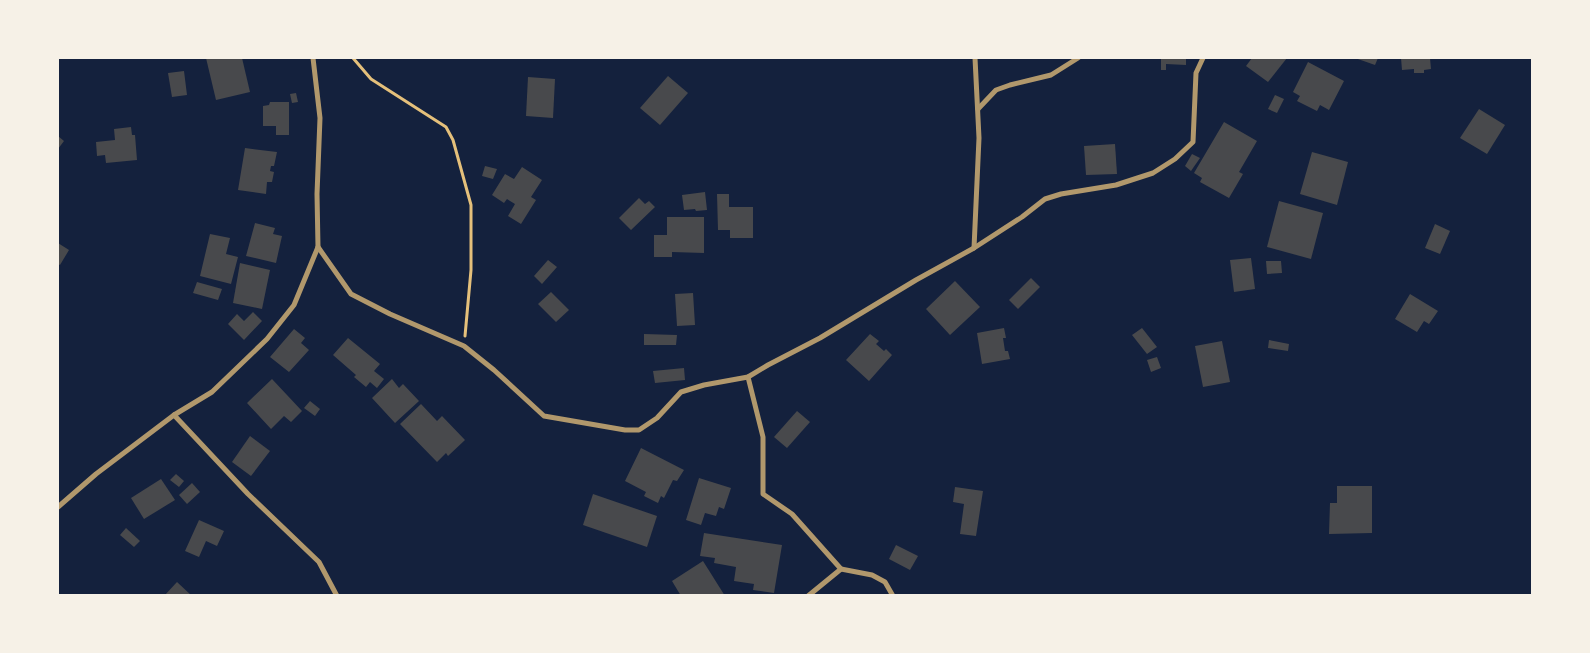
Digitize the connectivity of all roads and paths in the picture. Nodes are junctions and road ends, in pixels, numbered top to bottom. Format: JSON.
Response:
{"nodes":[{"id":1,"x":313,"y":58,"type":"edge"},
{"id":2,"x":353,"y":58,"type":"edge"},
{"id":3,"x":975,"y":58,"type":"edge"},
{"id":4,"x":1078,"y":58,"type":"edge"},
{"id":5,"x":1203,"y":58,"type":"edge"},
{"id":6,"x":978,"y":109,"type":"junction"},
{"id":7,"x":318,"y":247,"type":"junction"},
{"id":8,"x":974,"y":248,"type":"junction"},
{"id":9,"x":464,"y":346,"type":"junction"},
{"id":10,"x":748,"y":377,"type":"junction"},
{"id":11,"x":174,"y":415,"type":"junction"},
{"id":12,"x":58,"y":507,"type":"edge"},
{"id":13,"x":842,"y":569,"type":"junction"},
{"id":14,"x":337,"y":596,"type":"edge"},
{"id":15,"x":808,"y":596,"type":"edge"},
{"id":16,"x":893,"y":596,"type":"edge"}],
"edges":[{"from":1,"to":7,"type":"street"},
{"from":2,"to":9,"type":"path"},
{"from":3,"to":6,"type":"street"},
{"from":4,"to":6,"type":"street"},
{"from":5,"to":8,"type":"street"},
{"from":6,"to":8,"type":"street"},
{"from":7,"to":9,"type":"street"},
{"from":7,"to":11,"type":"street"},
{"from":8,"to":10,"type":"street"},
{"from":9,"to":10,"type":"street"},
{"from":10,"to":13,"type":"street"},
{"from":11,"to":12,"type":"street"},
{"from":11,"to":14,"type":"street"},
{"from":13,"to":15,"type":"street"},
{"from":13,"to":16,"type":"street"}]}
